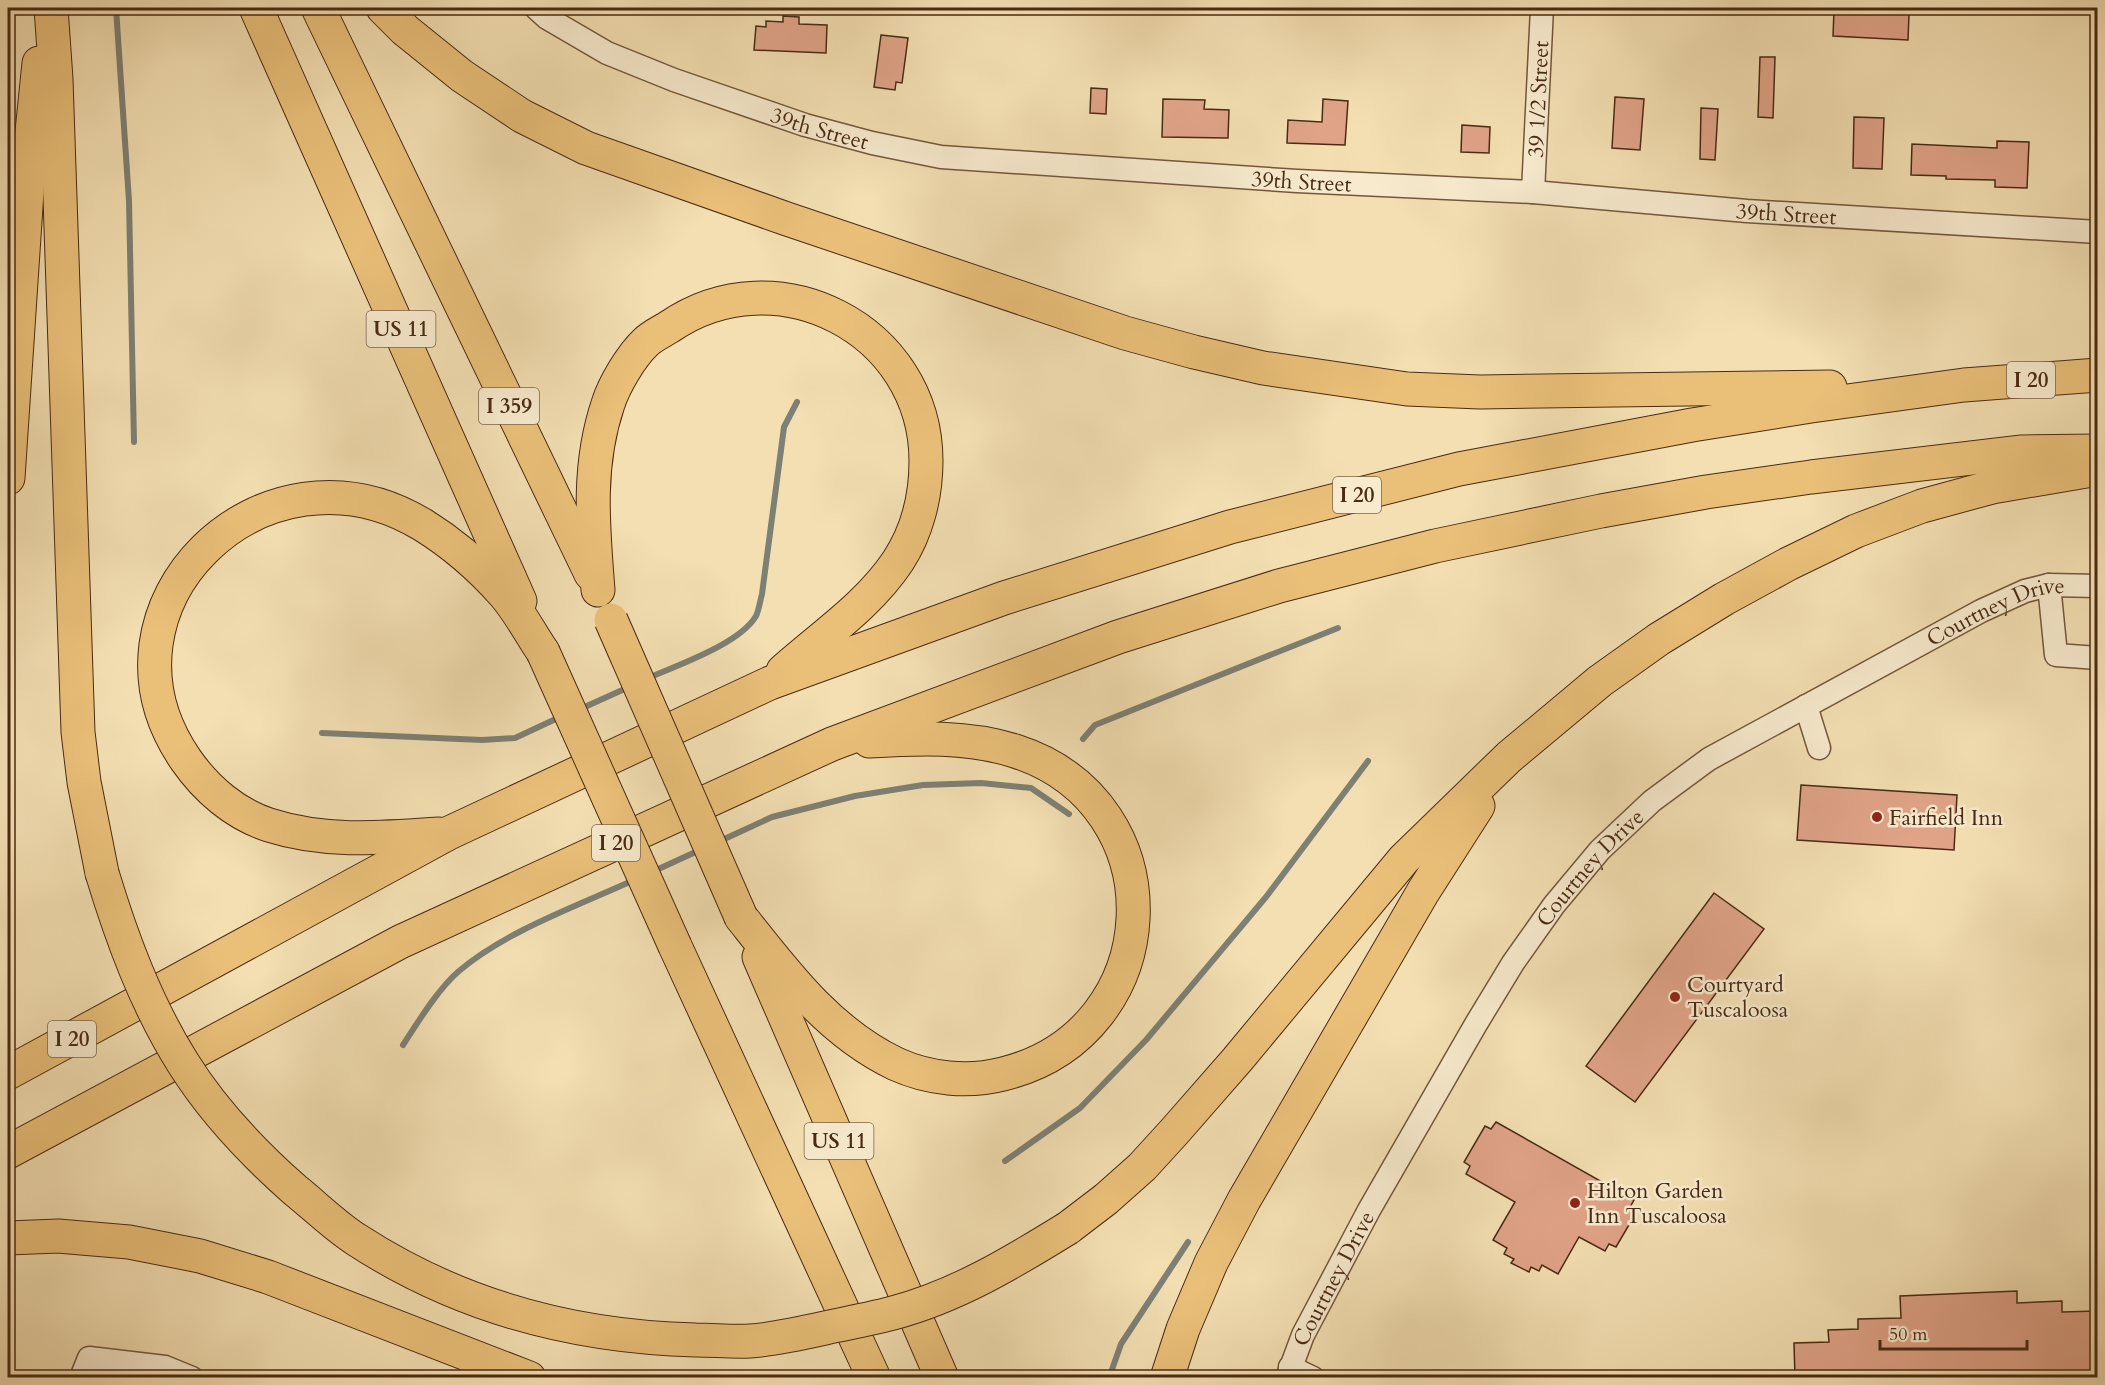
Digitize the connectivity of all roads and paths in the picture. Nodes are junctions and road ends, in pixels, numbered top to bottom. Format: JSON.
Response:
{"nodes":[{"id":1,"x":49,"y":8,"type":"edge"},
{"id":2,"x":256,"y":8,"type":"edge"},
{"id":3,"x":318,"y":8,"type":"edge"},
{"id":4,"x":383,"y":8,"type":"edge"},
{"id":5,"x":536,"y":8,"type":"edge"},
{"id":6,"x":1542,"y":8,"type":"edge"},
{"id":7,"x":1533,"y":192,"type":"junction"},
{"id":8,"x":2097,"y":232,"type":"edge"},
{"id":9,"x":2097,"y":375,"type":"edge"},
{"id":10,"x":1964,"y":386,"type":"junction"},
{"id":11,"x":2097,"y":451,"type":"edge"},
{"id":12,"x":2097,"y":469,"type":"edge"},
{"id":13,"x":8,"y":478,"type":"edge"},
{"id":14,"x":2049,"y":585,"type":"junction"},
{"id":15,"x":2097,"y":586,"type":"edge"},
{"id":16,"x":598,"y":590,"type":"junction"},
{"id":17,"x":543,"y":652,"type":"junction"},
{"id":18,"x":2097,"y":658,"type":"edge"},
{"id":19,"x":770,"y":682,"type":"junction"},
{"id":20,"x":1806,"y":706,"type":"junction"},
{"id":21,"x":832,"y":744,"type":"junction"},
{"id":22,"x":1819,"y":748,"type":"dead end"},
{"id":23,"x":1509,"y":757,"type":"junction"},
{"id":24,"x":449,"y":833,"type":"junction"},
{"id":25,"x":741,"y":917,"type":"junction"},
{"id":26,"x":8,"y":1073,"type":"edge"},
{"id":27,"x":8,"y":1152,"type":"edge"},
{"id":28,"x":8,"y":1238,"type":"edge"},
{"id":29,"x":1288,"y":1372,"type":"edge"},
{"id":30,"x":81,"y":1377,"type":"edge"},
{"id":31,"x":192,"y":1377,"type":"edge"},
{"id":32,"x":529,"y":1377,"type":"edge"},
{"id":33,"x":874,"y":1377,"type":"edge"},
{"id":34,"x":942,"y":1377,"type":"edge"},
{"id":35,"x":1167,"y":1377,"type":"edge"},
{"id":36,"x":1313,"y":1377,"type":"edge"}],
"edges":[{"from":1,"to":13,"type":"highway"},
{"from":1,"to":23,"type":"highway","bridge":true},
{"from":2,"to":17,"type":"highway","number":"US 11"},
{"from":3,"to":16,"type":"highway","number":"I 359"},
{"from":4,"to":10,"type":"highway"},
{"from":5,"to":7,"type":"street","name":"39th Street"},
{"from":6,"to":7,"type":"street","name":"39 1/2 Street"},
{"from":7,"to":8,"type":"street","name":"39th Street"},
{"from":9,"to":10,"type":"highway","number":"I 20"},
{"from":10,"to":19,"type":"highway","number":"I 20"},
{"from":11,"to":21,"type":"highway","number":"I 20"},
{"from":12,"to":23,"type":"highway"},
{"from":14,"to":15,"type":"street","name":"Courtney Drive"},
{"from":14,"to":18,"type":"street"},
{"from":14,"to":20,"type":"street","name":"Courtney Drive"},
{"from":16,"to":19,"type":"highway"},
{"from":16,"to":25,"type":"highway","number":"I 359","bridge":true},
{"from":17,"to":24,"type":"highway"},
{"from":17,"to":33,"type":"highway","number":"US 11","bridge":true},
{"from":19,"to":24,"type":"highway","number":"I 20"},
{"from":20,"to":22,"type":"street"},
{"from":20,"to":29,"type":"street","name":"Courtney Drive"},
{"from":21,"to":25,"type":"highway"},
{"from":21,"to":27,"type":"highway","number":"I 20"},
{"from":23,"to":35,"type":"highway"},
{"from":24,"to":26,"type":"highway","number":"I 20"},
{"from":25,"to":34,"type":"highway","number":"US 11"},
{"from":28,"to":32,"type":"highway"},
{"from":29,"to":36,"type":"street"},
{"from":30,"to":31,"type":"street"}]}
